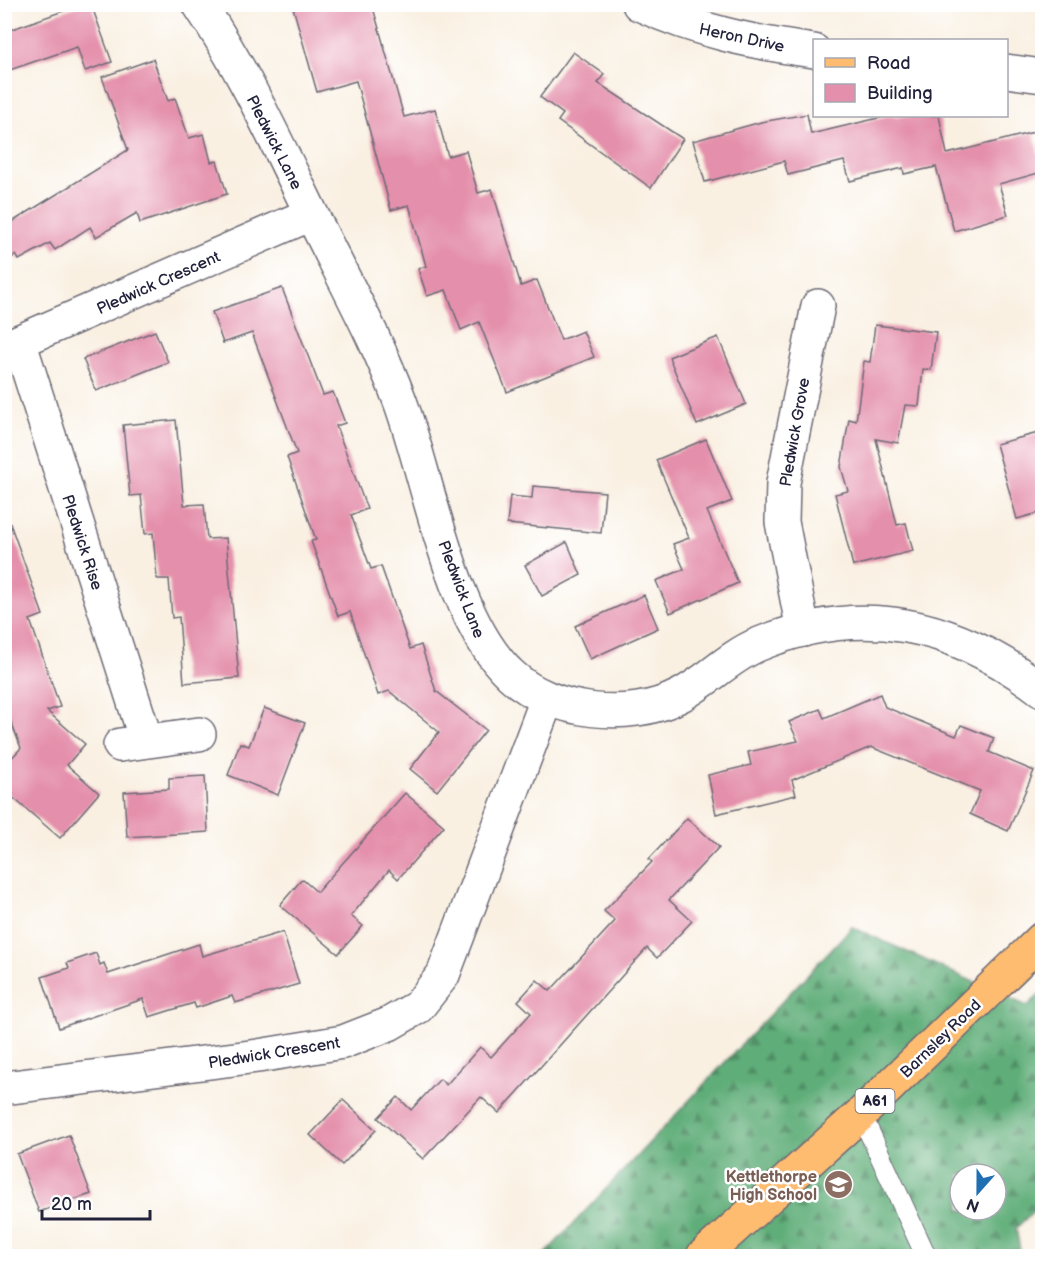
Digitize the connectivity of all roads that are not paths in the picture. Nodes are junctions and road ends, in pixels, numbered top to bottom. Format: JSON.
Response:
{"nodes":[{"id":1,"x":199,"y":4,"type":"edge"},
{"id":2,"x":639,"y":4,"type":"edge"},
{"id":3,"x":813,"y":51,"type":"edge"},
{"id":4,"x":1008,"y":71,"type":"edge"},
{"id":5,"x":1042,"y":76,"type":"edge"},
{"id":6,"x":311,"y":214,"type":"junction"},
{"id":7,"x":818,"y":306,"type":"dead end"},
{"id":8,"x":12,"y":346,"type":"edge"},
{"id":9,"x":803,"y":630,"type":"junction"},
{"id":10,"x":1042,"y":690,"type":"edge"},
{"id":11,"x":548,"y":699,"type":"junction"},
{"id":12,"x":199,"y":734,"type":"dead end"},
{"id":13,"x":1042,"y":939,"type":"edge"},
{"id":14,"x":4,"y":1088,"type":"edge"},
{"id":15,"x":861,"y":1114,"type":"junction"},
{"id":16,"x":703,"y":1257,"type":"edge"},
{"id":17,"x":926,"y":1257,"type":"edge"}],
"edges":[{"from":1,"to":6,"type":"street","name":"Pledwick Lane"},
{"from":2,"to":3,"type":"street","name":"Heron Drive"},
{"from":4,"to":5,"type":"street"},
{"from":6,"to":8,"type":"street","name":"Pledwick Crescent"},
{"from":6,"to":11,"type":"street","name":"Pledwick Lane"},
{"from":7,"to":9,"type":"street","name":"Pledwick Grove"},
{"from":8,"to":12,"type":"street","name":"Pledwick Rise"},
{"from":9,"to":10,"type":"street","name":"Pledwick Lane"},
{"from":9,"to":11,"type":"street","name":"Pledwick Lane"},
{"from":11,"to":14,"type":"street","name":"Pledwick Crescent"},
{"from":13,"to":15,"type":"main road","name":"Barnsley Road","number":"A61"},
{"from":15,"to":16,"type":"main road","name":"Barnsley Road","number":"A61"},
{"from":15,"to":17,"type":"lane"}]}
